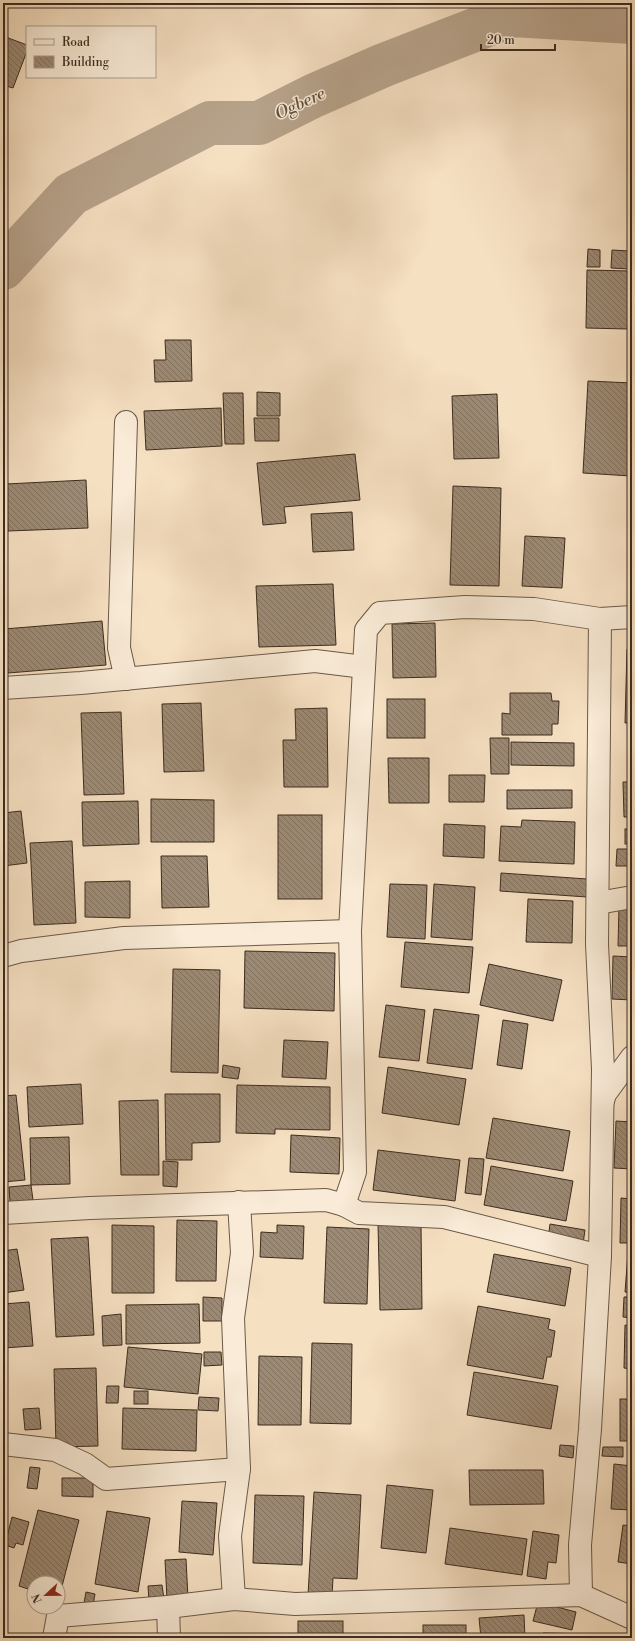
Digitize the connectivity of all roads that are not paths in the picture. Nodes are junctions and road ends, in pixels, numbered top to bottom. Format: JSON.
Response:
{"nodes":[{"id":1,"x":126,"y":422,"type":"dead end"},
{"id":2,"x":632,"y":617,"type":"edge"},
{"id":3,"x":600,"y":619,"type":"junction"},
{"id":4,"x":364,"y":667,"type":"junction"},
{"id":5,"x":126,"y":679,"type":"junction"},
{"id":6,"x":3,"y":688,"type":"edge"},
{"id":7,"x":632,"y":897,"type":"edge"},
{"id":8,"x":598,"y":903,"type":"junction"},
{"id":9,"x":350,"y":932,"type":"junction"},
{"id":10,"x":3,"y":956,"type":"edge"},
{"id":11,"x":632,"y":1057,"type":"edge"},
{"id":12,"x":602,"y":1102,"type":"junction"},
{"id":13,"x":239,"y":1202,"type":"junction"},
{"id":14,"x":344,"y":1206,"type":"junction"},
{"id":15,"x":3,"y":1213,"type":"edge"},
{"id":16,"x":600,"y":1256,"type":"junction"},
{"id":17,"x":3,"y":1444,"type":"edge"},
{"id":18,"x":239,"y":1469,"type":"junction"},
{"id":19,"x":581,"y":1595,"type":"junction"},
{"id":20,"x":234,"y":1599,"type":"junction"},
{"id":21,"x":168,"y":1607,"type":"junction"},
{"id":22,"x":632,"y":1618,"type":"edge"},
{"id":23,"x":54,"y":1638,"type":"edge"},
{"id":24,"x":169,"y":1638,"type":"edge"}],
"edges":[{"from":1,"to":5,"type":"street"},
{"from":2,"to":3,"type":"street"},
{"from":3,"to":4,"type":"street"},
{"from":3,"to":8,"type":"street"},
{"from":4,"to":5,"type":"street"},
{"from":4,"to":9,"type":"street"},
{"from":5,"to":6,"type":"street"},
{"from":7,"to":8,"type":"street"},
{"from":8,"to":12,"type":"street"},
{"from":9,"to":10,"type":"street"},
{"from":9,"to":14,"type":"street"},
{"from":11,"to":12,"type":"street"},
{"from":12,"to":16,"type":"street"},
{"from":13,"to":14,"type":"street"},
{"from":13,"to":15,"type":"street"},
{"from":13,"to":18,"type":"street"},
{"from":14,"to":16,"type":"street"},
{"from":16,"to":19,"type":"street"},
{"from":17,"to":18,"type":"street"},
{"from":18,"to":20,"type":"street"},
{"from":19,"to":20,"type":"street"},
{"from":19,"to":22,"type":"street"},
{"from":20,"to":21,"type":"street"},
{"from":21,"to":23,"type":"street"},
{"from":21,"to":24,"type":"street"}]}
